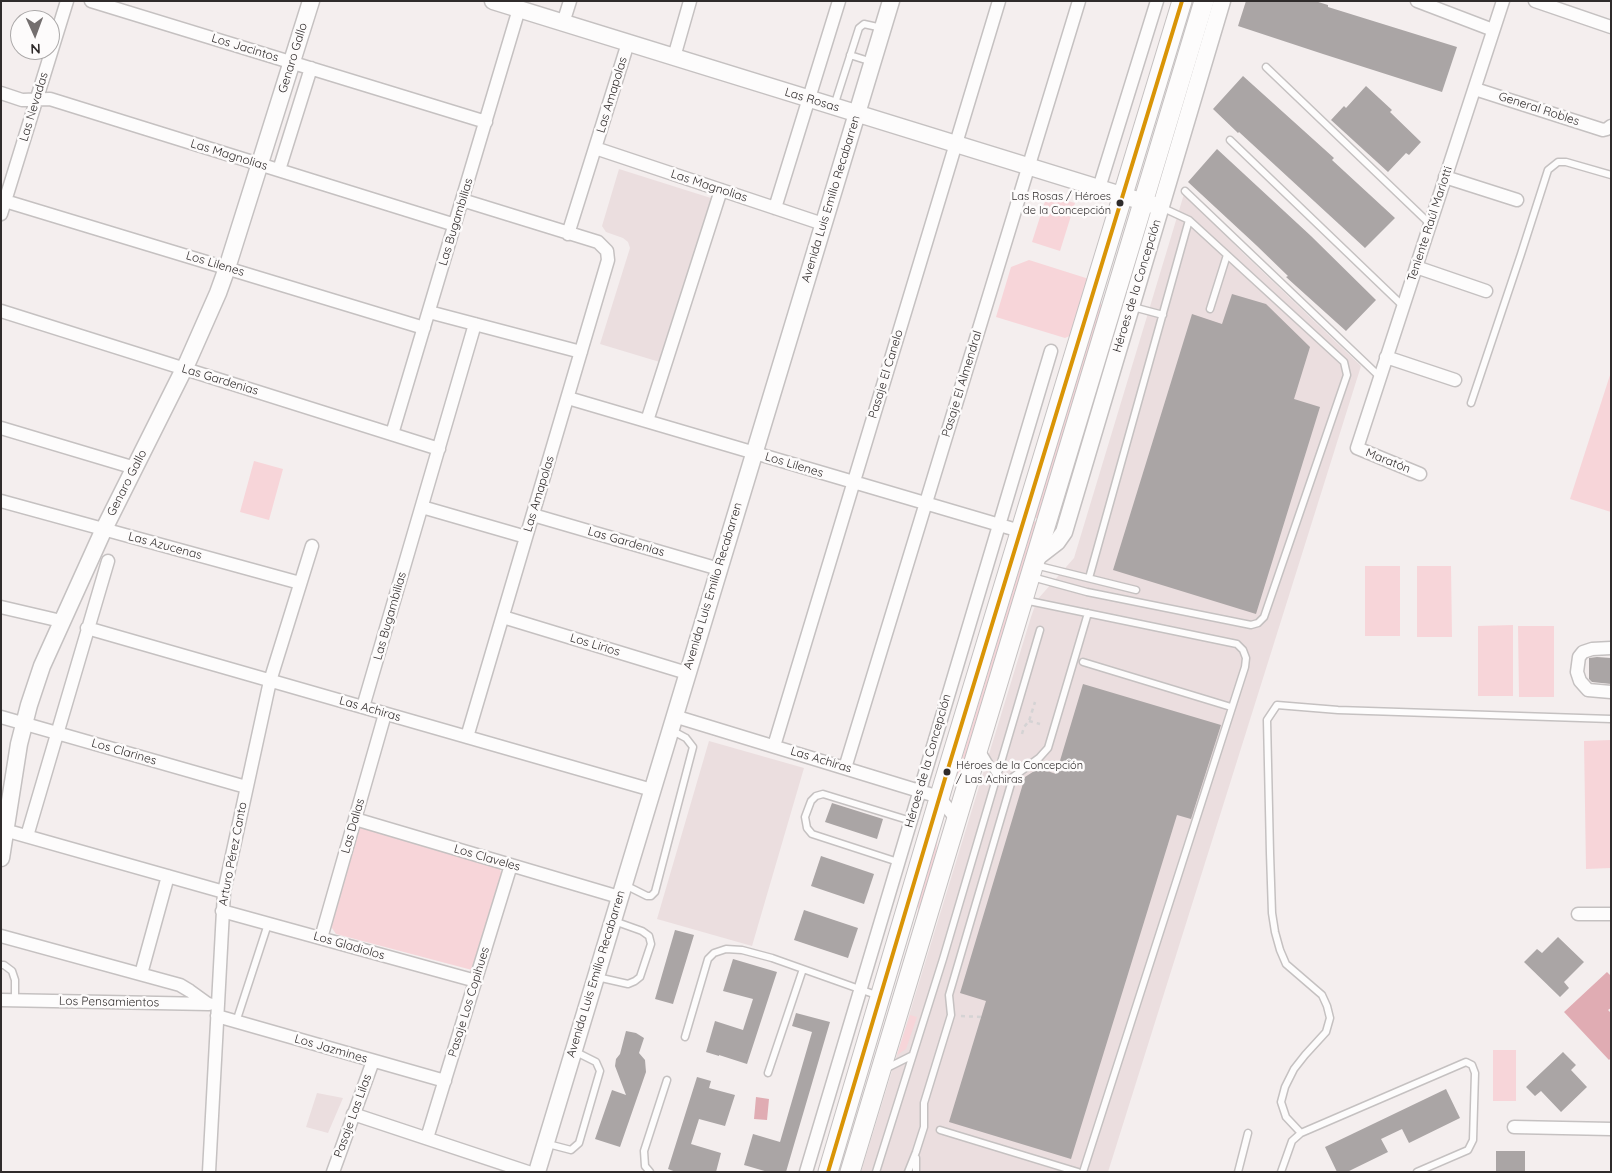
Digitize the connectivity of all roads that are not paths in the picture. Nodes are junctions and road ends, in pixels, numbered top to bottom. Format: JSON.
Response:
{"nodes":[{"id":1,"x":67,"y":1,"type":"edge"},
{"id":2,"x":91,"y":1,"type":"edge"},
{"id":3,"x":311,"y":1,"type":"edge"},
{"id":4,"x":493,"y":1,"type":"edge"},
{"id":5,"x":570,"y":1,"type":"edge"},
{"id":6,"x":690,"y":1,"type":"edge"},
{"id":7,"x":839,"y":1,"type":"edge"},
{"id":8,"x":891,"y":1,"type":"edge"},
{"id":9,"x":999,"y":1,"type":"edge"},
{"id":10,"x":1079,"y":1,"type":"edge"},
{"id":11,"x":1157,"y":1,"type":"edge"},
{"id":12,"x":1182,"y":1,"type":"edge"},
{"id":13,"x":1204,"y":1,"type":"edge"},
{"id":14,"x":1222,"y":1,"type":"edge"},
{"id":15,"x":1417,"y":1,"type":"edge"},
{"id":16,"x":1503,"y":1,"type":"edge"},
{"id":17,"x":1535,"y":1,"type":"edge"},
{"id":18,"x":519,"y":10,"type":"junction"},
{"id":19,"x":563,"y":23,"type":"junction"},
{"id":20,"x":1611,"y":27,"type":"edge"},
{"id":21,"x":883,"y":28,"type":"junction"},
{"id":22,"x":1493,"y":30,"type":"junction"},
{"id":23,"x":628,"y":43,"type":"junction"},
{"id":24,"x":850,"y":55,"type":"junction"},
{"id":25,"x":674,"y":57,"type":"junction"},
{"id":26,"x":292,"y":62,"type":"junction"},
{"id":27,"x":872,"y":62,"type":"junction"},
{"id":28,"x":1266,"y":67,"type":"dead end"},
{"id":29,"x":311,"y":68,"type":"junction"},
{"id":30,"x":1475,"y":89,"type":"junction"},
{"id":31,"x":1,"y":93,"type":"edge"},
{"id":32,"x":809,"y":99,"type":"junction"},
{"id":33,"x":37,"y":100,"type":"junction"},
{"id":34,"x":834,"y":106,"type":"junction"},
{"id":35,"x":856,"y":113,"type":"junction"},
{"id":36,"x":275,"y":115,"type":"junction"},
{"id":37,"x":295,"y":121,"type":"junction"},
{"id":38,"x":486,"y":122,"type":"junction"},
{"id":39,"x":1607,"y":128,"type":"edge"},
{"id":40,"x":1230,"y":140,"type":"dead end"},
{"id":41,"x":956,"y":144,"type":"junction"},
{"id":42,"x":595,"y":148,"type":"junction"},
{"id":43,"x":260,"y":164,"type":"junction"},
{"id":44,"x":1029,"y":166,"type":"junction"},
{"id":45,"x":279,"y":170,"type":"junction"},
{"id":46,"x":1611,"y":175,"type":"edge"},
{"id":47,"x":1446,"y":177,"type":"junction"},
{"id":48,"x":1099,"y":188,"type":"junction"},
{"id":49,"x":721,"y":190,"type":"junction"},
{"id":50,"x":1185,"y":191,"type":"dead end"},
{"id":51,"x":1122,"y":195,"type":"junction"},
{"id":52,"x":462,"y":200,"type":"junction"},
{"id":53,"x":1517,"y":200,"type":"dead end"},
{"id":54,"x":5,"y":201,"type":"junction"},
{"id":55,"x":1152,"y":204,"type":"junction"},
{"id":56,"x":775,"y":208,"type":"junction"},
{"id":57,"x":1,"y":214,"type":"edge"},
{"id":58,"x":1190,"y":220,"type":"junction"},
{"id":59,"x":823,"y":224,"type":"junction"},
{"id":60,"x":1430,"y":224,"type":"junction"},
{"id":61,"x":455,"y":225,"type":"junction"},
{"id":62,"x":568,"y":234,"type":"junction"},
{"id":63,"x":1228,"y":255,"type":"junction"},
{"id":64,"x":1416,"y":267,"type":"junction"},
{"id":65,"x":227,"y":268,"type":"junction"},
{"id":66,"x":1486,"y":291,"type":"dead end"},
{"id":67,"x":1122,"y":305,"type":"junction"},
{"id":68,"x":1403,"y":306,"type":"junction"},
{"id":69,"x":1210,"y":309,"type":"dead end"},
{"id":70,"x":1,"y":311,"type":"edge"},
{"id":71,"x":429,"y":312,"type":"junction"},
{"id":72,"x":1163,"y":315,"type":"junction"},
{"id":73,"x":475,"y":324,"type":"junction"},
{"id":74,"x":424,"y":328,"type":"junction"},
{"id":75,"x":1051,"y":351,"type":"dead end"},
{"id":76,"x":581,"y":352,"type":"junction"},
{"id":77,"x":1386,"y":358,"type":"junction"},
{"id":78,"x":184,"y":369,"type":"junction"},
{"id":79,"x":1380,"y":377,"type":"junction"},
{"id":80,"x":1454,"y":380,"type":"dead end"},
{"id":81,"x":568,"y":398,"type":"junction"},
{"id":82,"x":1471,"y":403,"type":"dead end"},
{"id":83,"x":647,"y":421,"type":"junction"},
{"id":84,"x":1,"y":428,"type":"edge"},
{"id":85,"x":392,"y":434,"type":"junction"},
{"id":86,"x":1356,"y":448,"type":"joint"},
{"id":87,"x":439,"y":449,"type":"junction"},
{"id":88,"x":754,"y":453,"type":"junction"},
{"id":89,"x":135,"y":468,"type":"junction"},
{"id":90,"x":1420,"y":474,"type":"dead end"},
{"id":91,"x":854,"y":482,"type":"junction"},
{"id":92,"x":1,"y":502,"type":"edge"},
{"id":93,"x":926,"y":504,"type":"junction"},
{"id":94,"x":422,"y":506,"type":"junction"},
{"id":95,"x":532,"y":515,"type":"junction"},
{"id":96,"x":999,"y":525,"type":"junction"},
{"id":97,"x":104,"y":529,"type":"junction"},
{"id":98,"x":1020,"y":531,"type":"junction"},
{"id":99,"x":526,"y":537,"type":"junction"},
{"id":100,"x":312,"y":546,"type":"dead end"},
{"id":101,"x":108,"y":561,"type":"dead end"},
{"id":102,"x":1033,"y":567,"type":"junction"},
{"id":103,"x":719,"y":569,"type":"junction"},
{"id":104,"x":1089,"y":578,"type":"junction"},
{"id":105,"x":300,"y":583,"type":"junction"},
{"id":106,"x":1136,"y":590,"type":"dead end"},
{"id":107,"x":1023,"y":599,"type":"junction"},
{"id":108,"x":1,"y":607,"type":"edge"},
{"id":109,"x":1088,"y":613,"type":"junction"},
{"id":110,"x":502,"y":617,"type":"junction"},
{"id":111,"x":61,"y":621,"type":"junction"},
{"id":112,"x":87,"y":628,"type":"junction"},
{"id":113,"x":1040,"y":630,"type":"dead end"},
{"id":114,"x":1611,"y":648,"type":"edge"},
{"id":115,"x":1082,"y":662,"type":"dead end"},
{"id":116,"x":687,"y":673,"type":"junction"},
{"id":117,"x":270,"y":681,"type":"junction"},
{"id":118,"x":1611,"y":692,"type":"edge"},
{"id":119,"x":363,"y":707,"type":"junction"},
{"id":120,"x":1231,"y":707,"type":"junction"},
{"id":121,"x":385,"y":714,"type":"junction"},
{"id":122,"x":1,"y":717,"type":"edge"},
{"id":123,"x":1611,"y":719,"type":"edge"},
{"id":124,"x":24,"y":723,"type":"junction"},
{"id":125,"x":672,"y":723,"type":"junction"},
{"id":126,"x":57,"y":732,"type":"junction"},
{"id":127,"x":467,"y":737,"type":"junction"},
{"id":128,"x":774,"y":746,"type":"junction"},
{"id":129,"x":978,"y":747,"type":"junction"},
{"id":130,"x":845,"y":768,"type":"junction"},
{"id":131,"x":997,"y":776,"type":"junction"},
{"id":132,"x":246,"y":787,"type":"junction"},
{"id":133,"x":652,"y":790,"type":"junction"},
{"id":134,"x":920,"y":790,"type":"junction"},
{"id":135,"x":939,"y":797,"type":"junction"},
{"id":136,"x":355,"y":819,"type":"junction"},
{"id":137,"x":911,"y":820,"type":"junction"},
{"id":138,"x":957,"y":820,"type":"junction"},
{"id":139,"x":3,"y":830,"type":"edge"},
{"id":140,"x":27,"y":836,"type":"junction"},
{"id":141,"x":1,"y":858,"type":"edge"},
{"id":142,"x":898,"y":862,"type":"junction"},
{"id":143,"x":511,"y":865,"type":"junction"},
{"id":144,"x":168,"y":876,"type":"junction"},
{"id":145,"x":622,"y":890,"type":"junction"},
{"id":146,"x":224,"y":892,"type":"junction"},
{"id":147,"x":222,"y":911,"type":"junction"},
{"id":148,"x":1578,"y":914,"type":"dead end"},
{"id":149,"x":1611,"y":914,"type":"edge"},
{"id":150,"x":612,"y":921,"type":"junction"},
{"id":151,"x":268,"y":924,"type":"junction"},
{"id":152,"x":1,"y":936,"type":"edge"},
{"id":153,"x":321,"y":938,"type":"junction"},
{"id":154,"x":1,"y":965,"type":"edge"},
{"id":155,"x":803,"y":969,"type":"junction"},
{"id":156,"x":141,"y":974,"type":"junction"},
{"id":157,"x":596,"y":977,"type":"junction"},
{"id":158,"x":476,"y":982,"type":"junction"},
{"id":159,"x":861,"y":990,"type":"junction"},
{"id":160,"x":879,"y":996,"type":"junction"},
{"id":161,"x":1,"y":1000,"type":"edge"},
{"id":162,"x":15,"y":1000,"type":"junction"},
{"id":163,"x":214,"y":1008,"type":"junction"},
{"id":164,"x":236,"y":1022,"type":"junction"},
{"id":165,"x":685,"y":1037,"type":"dead end"},
{"id":166,"x":573,"y":1051,"type":"junction"},
{"id":167,"x":911,"y":1056,"type":"junction"},
{"id":168,"x":373,"y":1061,"type":"junction"},
{"id":169,"x":881,"y":1071,"type":"junction"},
{"id":170,"x":768,"y":1073,"type":"dead end"},
{"id":171,"x":667,"y":1080,"type":"dead end"},
{"id":172,"x":445,"y":1081,"type":"junction"},
{"id":173,"x":353,"y":1114,"type":"junction"},
{"id":174,"x":1514,"y":1127,"type":"dead end"},
{"id":175,"x":1611,"y":1129,"type":"edge"},
{"id":176,"x":940,"y":1130,"type":"dead end"},
{"id":177,"x":1248,"y":1133,"type":"dead end"},
{"id":178,"x":1301,"y":1133,"type":"junction"},
{"id":179,"x":427,"y":1138,"type":"junction"},
{"id":180,"x":545,"y":1143,"type":"junction"},
{"id":181,"x":916,"y":1152,"type":"junction"},
{"id":182,"x":830,"y":1171,"type":"edge"},
{"id":183,"x":209,"y":1172,"type":"edge"},
{"id":184,"x":332,"y":1172,"type":"edge"},
{"id":185,"x":528,"y":1172,"type":"edge"},
{"id":186,"x":537,"y":1172,"type":"edge"},
{"id":187,"x":650,"y":1172,"type":"edge"},
{"id":188,"x":806,"y":1172,"type":"edge"},
{"id":189,"x":850,"y":1172,"type":"edge"},
{"id":190,"x":876,"y":1172,"type":"edge"},
{"id":191,"x":908,"y":1172,"type":"edge"},
{"id":192,"x":916,"y":1172,"type":"edge"},
{"id":193,"x":1078,"y":1172,"type":"edge"},
{"id":194,"x":1083,"y":1172,"type":"edge"},
{"id":195,"x":1238,"y":1172,"type":"edge"},
{"id":196,"x":1281,"y":1172,"type":"edge"},
{"id":197,"x":1417,"y":1172,"type":"edge"}],
"edges":[{"from":1,"to":33,"type":"street","name":"Las Nevadas"},
{"from":2,"to":26,"type":"street","name":"Los Jacintos"},
{"from":3,"to":26,"type":"street","name":"Genaro Gallo"},
{"from":4,"to":18,"type":"street","name":"Las Rosas"},
{"from":5,"to":19,"type":"street"},
{"from":6,"to":25,"type":"street"},
{"from":7,"to":32,"type":"street"},
{"from":8,"to":21,"type":"street","name":"Avenida Luis Emilio Recabarren"},
{"from":9,"to":41,"type":"street","name":"Pasaje El Canelo"},
{"from":10,"to":44,"type":"street","name":"Pasaje El Almendral"},
{"from":11,"to":48,"type":"street"},
{"from":12,"to":51,"type":"main road","name":"Héroes de la Concepción"},
{"from":13,"to":55,"type":"main road","name":"Héroes de la Concepción"},
{"from":14,"to":55,"type":"street","name":"Héroes de la Concepción"},
{"from":15,"to":22,"type":"street"},
{"from":16,"to":22,"type":"street","name":"Teniente Raúl Mariotti"},
{"from":17,"to":20,"type":"street"},
{"from":18,"to":19,"type":"street","name":"Las Rosas"},
{"from":18,"to":38,"type":"street","name":"Las Bugambilias"},
{"from":19,"to":23,"type":"street","name":"Las Rosas"},
{"from":21,"to":24,"type":"lane"},
{"from":21,"to":27,"type":"street","name":"Avenida Luis Emilio Recabarren"},
{"from":22,"to":30,"type":"street","name":"Teniente Raúl Mariotti"},
{"from":23,"to":25,"type":"street","name":"Las Rosas"},
{"from":23,"to":42,"type":"street","name":"Las Amapolas"},
{"from":24,"to":27,"type":"lane"},
{"from":24,"to":34,"type":"lane"},
{"from":25,"to":32,"type":"street","name":"Las Rosas"},
{"from":26,"to":29,"type":"street","name":"Los Jacintos"},
{"from":26,"to":36,"type":"street","name":"Genaro Gallo"},
{"from":27,"to":35,"type":"street","name":"Avenida Luis Emilio Recabarren"},
{"from":28,"to":60,"type":"lane"},
{"from":29,"to":37,"type":"street","name":"Genaro Gallo"},
{"from":29,"to":38,"type":"street","name":"Los Jacintos"},
{"from":30,"to":39,"type":"street","name":"General Robles"},
{"from":30,"to":47,"type":"street","name":"Teniente Raúl Mariotti"},
{"from":31,"to":33,"type":"street","name":"Las Magnolias"},
{"from":32,"to":34,"type":"street","name":"Las Rosas"},
{"from":32,"to":56,"type":"street"},
{"from":33,"to":43,"type":"street","name":"Las Magnolias"},
{"from":33,"to":54,"type":"street","name":"Las Nevadas"},
{"from":34,"to":35,"type":"street","name":"Las Rosas"},
{"from":35,"to":41,"type":"street","name":"Las Rosas"},
{"from":35,"to":59,"type":"street","name":"Avenida Luis Emilio Recabarren"},
{"from":36,"to":37,"type":"street"},
{"from":36,"to":43,"type":"street","name":"Genaro Gallo"},
{"from":37,"to":45,"type":"street","name":"Genaro Gallo"},
{"from":38,"to":52,"type":"street","name":"Las Bugambilias"},
{"from":40,"to":68,"type":"lane"},
{"from":41,"to":44,"type":"street","name":"Las Rosas"},
{"from":41,"to":91,"type":"street","name":"Pasaje El Canelo"},
{"from":42,"to":49,"type":"street","name":"Las Magnolias"},
{"from":42,"to":62,"type":"street","name":"Las Amapolas"},
{"from":43,"to":45,"type":"street","name":"Las Magnolias"},
{"from":43,"to":65,"type":"street","name":"Genaro Gallo"},
{"from":44,"to":48,"type":"street","name":"Las Rosas"},
{"from":44,"to":93,"type":"street","name":"Pasaje El Almendral"},
{"from":45,"to":61,"type":"street","name":"Las Magnolias"},
{"from":46,"to":82,"type":"lane"},
{"from":47,"to":53,"type":"street"},
{"from":47,"to":60,"type":"street","name":"Teniente Raúl Mariotti"},
{"from":48,"to":51,"type":"street","name":"Las Rosas"},
{"from":49,"to":56,"type":"street","name":"Las Magnolias"},
{"from":49,"to":83,"type":"street"},
{"from":50,"to":79,"type":"lane"},
{"from":51,"to":55,"type":"street","name":"Las Rosas"},
{"from":51,"to":98,"type":"main road","name":"Héroes de la Concepción"},
{"from":52,"to":61,"type":"street","name":"Las Bugambilias"},
{"from":52,"to":62,"type":"street"},
{"from":54,"to":57,"type":"street","name":"Las Nevadas"},
{"from":54,"to":65,"type":"street","name":"Los Lilenes"},
{"from":55,"to":58,"type":"lane"},
{"from":55,"to":67,"type":"main road","name":"Héroes de la Concepción"},
{"from":56,"to":59,"type":"street","name":"Las Magnolias"},
{"from":58,"to":63,"type":"lane"},
{"from":58,"to":72,"type":"lane"},
{"from":59,"to":88,"type":"street","name":"Avenida Luis Emilio Recabarren"},
{"from":60,"to":64,"type":"street","name":"Teniente Raúl Mariotti"},
{"from":61,"to":71,"type":"street","name":"Las Bugambilias"},
{"from":62,"to":76,"type":"street","name":"Las Amapolas"},
{"from":63,"to":69,"type":"lane"},
{"from":63,"to":102,"type":"lane"},
{"from":64,"to":66,"type":"street"},
{"from":64,"to":68,"type":"street","name":"Teniente Raúl Mariotti"},
{"from":65,"to":74,"type":"street","name":"Los Lilenes"},
{"from":65,"to":78,"type":"street","name":"Genaro Gallo"},
{"from":67,"to":72,"type":"lane"},
{"from":67,"to":102,"type":"main road","name":"Héroes de la Concepción"},
{"from":68,"to":77,"type":"street","name":"Teniente Raúl Mariotti"},
{"from":70,"to":78,"type":"street","name":"Las Gardenias"},
{"from":71,"to":73,"type":"street"},
{"from":71,"to":74,"type":"street","name":"Las Bugambilias"},
{"from":72,"to":104,"type":"lane"},
{"from":73,"to":76,"type":"street"},
{"from":73,"to":87,"type":"street","name":"Las Bugambilias"},
{"from":74,"to":85,"type":"street","name":"Las Bugambilias"},
{"from":75,"to":96,"type":"street","name":"Héroes de la Concepción"},
{"from":76,"to":81,"type":"street","name":"Las Amapolas"},
{"from":77,"to":79,"type":"street","name":"Teniente Raúl Mariotti"},
{"from":77,"to":80,"type":"street"},
{"from":78,"to":85,"type":"street","name":"Las Gardenias"},
{"from":78,"to":89,"type":"street","name":"Genaro Gallo"},
{"from":79,"to":86,"type":"street","name":"Teniente Raúl Mariotti"},
{"from":81,"to":83,"type":"street","name":"Los Lilenes"},
{"from":81,"to":95,"type":"street","name":"Las Amapolas"},
{"from":83,"to":88,"type":"street","name":"Los Lilenes"},
{"from":84,"to":89,"type":"street"},
{"from":85,"to":87,"type":"street","name":"Las Gardenias"},
{"from":86,"to":90,"type":"street","name":"Maratón"},
{"from":87,"to":94,"type":"street","name":"Las Bugambilias"},
{"from":88,"to":91,"type":"street","name":"Los Lilenes"},
{"from":88,"to":103,"type":"street","name":"Avenida Luis Emilio Recabarren"},
{"from":89,"to":97,"type":"street","name":"Genaro Gallo"},
{"from":91,"to":93,"type":"street","name":"Los Lilenes"},
{"from":91,"to":128,"type":"street","name":"Pasaje El Canelo"},
{"from":92,"to":97,"type":"street","name":"Las Azucenas"},
{"from":93,"to":96,"type":"street","name":"Los Lilenes"},
{"from":93,"to":130,"type":"street","name":"Pasaje El Almendral"},
{"from":94,"to":99,"type":"street"},
{"from":94,"to":119,"type":"street","name":"Las Bugambilias"},
{"from":95,"to":99,"type":"street","name":"Las Amapolas"},
{"from":95,"to":103,"type":"street","name":"Las Gardenias"},
{"from":96,"to":98,"type":"street","name":"Los Lilenes"},
{"from":96,"to":134,"type":"street","name":"Héroes de la Concepción"},
{"from":97,"to":105,"type":"street","name":"Las Azucenas"},
{"from":97,"to":111,"type":"street","name":"Genaro Gallo"},
{"from":98,"to":135,"type":"main road","name":"Héroes de la Concepción"},
{"from":99,"to":110,"type":"street","name":"Las Amapolas"},
{"from":100,"to":105,"type":"street","name":"Arturo Pérez Canto"},
{"from":101,"to":112,"type":"street"},
{"from":102,"to":104,"type":"lane"},
{"from":102,"to":107,"type":"main road","name":"Héroes de la Concepción"},
{"from":103,"to":116,"type":"street","name":"Avenida Luis Emilio Recabarren"},
{"from":104,"to":106,"type":"lane"},
{"from":105,"to":117,"type":"street","name":"Arturo Pérez Canto"},
{"from":107,"to":109,"type":"lane"},
{"from":107,"to":129,"type":"main road","name":"Héroes de la Concepción"},
{"from":108,"to":111,"type":"street"},
{"from":109,"to":120,"type":"lane"},
{"from":109,"to":181,"type":"lane"},
{"from":110,"to":116,"type":"street","name":"Los Lirios"},
{"from":110,"to":127,"type":"street","name":"Las Amapolas"},
{"from":111,"to":124,"type":"street","name":"Genaro Gallo"},
{"from":112,"to":117,"type":"street","name":"Las Achiras"},
{"from":112,"to":126,"type":"street"},
{"from":113,"to":131,"type":"lane"},
{"from":114,"to":118,"type":"street"},
{"from":115,"to":120,"type":"lane"},
{"from":116,"to":125,"type":"street","name":"Avenida Luis Emilio Recabarren"},
{"from":117,"to":119,"type":"street","name":"Las Achiras"},
{"from":117,"to":132,"type":"street","name":"Arturo Pérez Canto"},
{"from":119,"to":121,"type":"street","name":"Las Achiras"},
{"from":120,"to":194,"type":"lane"},
{"from":121,"to":127,"type":"street","name":"Las Achiras"},
{"from":121,"to":136,"type":"street","name":"Las Dalias"},
{"from":122,"to":124,"type":"street","name":"Los Clarines"},
{"from":123,"to":178,"type":"lane"},
{"from":124,"to":126,"type":"street","name":"Los Clarines"},
{"from":124,"to":139,"type":"street","name":"Genaro Gallo"},
{"from":125,"to":128,"type":"street","name":"Las Achiras"},
{"from":125,"to":133,"type":"street","name":"Avenida Luis Emilio Recabarren"},
{"from":125,"to":145,"type":"lane"},
{"from":126,"to":132,"type":"street","name":"Los Clarines"},
{"from":126,"to":140,"type":"street"},
{"from":127,"to":133,"type":"street","name":"Las Achiras"},
{"from":128,"to":130,"type":"street","name":"Las Achiras"},
{"from":129,"to":131,"type":"lane"},
{"from":129,"to":138,"type":"main road","name":"Héroes de la Concepción"},
{"from":130,"to":134,"type":"street","name":"Las Achiras"},
{"from":131,"to":167,"type":"lane"},
{"from":132,"to":146,"type":"street","name":"Arturo Pérez Canto"},
{"from":133,"to":145,"type":"street","name":"Avenida Luis Emilio Recabarren"},
{"from":134,"to":135,"type":"street","name":"Las Achiras"},
{"from":134,"to":137,"type":"street","name":"Héroes de la Concepción"},
{"from":135,"to":138,"type":"street"},
{"from":135,"to":160,"type":"main road","name":"Héroes de la Concepción"},
{"from":136,"to":143,"type":"street","name":"Los Claveles"},
{"from":136,"to":153,"type":"street","name":"Las Dalias"},
{"from":137,"to":142,"type":"street","name":"Héroes de la Concepción"},
{"from":137,"to":142,"type":"lane"},
{"from":138,"to":169,"type":"main road","name":"Héroes de la Concepción"},
{"from":139,"to":140,"type":"street"},
{"from":139,"to":141,"type":"street","name":"Genaro Gallo"},
{"from":140,"to":144,"type":"street"},
{"from":142,"to":159,"type":"street","name":"Héroes de la Concepción"},
{"from":143,"to":145,"type":"street","name":"Los Claveles"},
{"from":143,"to":158,"type":"street","name":"Pasaje Los Copihues"},
{"from":144,"to":146,"type":"street"},
{"from":144,"to":156,"type":"street"},
{"from":145,"to":150,"type":"street","name":"Avenida Luis Emilio Recabarren"},
{"from":146,"to":147,"type":"street","name":"Arturo Pérez Canto"},
{"from":147,"to":151,"type":"street","name":"Los Gladiolos"},
{"from":147,"to":163,"type":"street","name":"Arturo Pérez Canto"},
{"from":148,"to":149,"type":"street"},
{"from":150,"to":157,"type":"street","name":"Avenida Luis Emilio Recabarren"},
{"from":150,"to":157,"type":"lane"},
{"from":151,"to":153,"type":"street","name":"Los Gladiolos"},
{"from":151,"to":164,"type":"lane"},
{"from":152,"to":156,"type":"street","name":"Los Jazmines"},
{"from":153,"to":158,"type":"street","name":"Los Gladiolos"},
{"from":154,"to":162,"type":"lane"},
{"from":155,"to":159,"type":"lane"},
{"from":155,"to":165,"type":"lane"},
{"from":155,"to":170,"type":"lane"},
{"from":156,"to":163,"type":"street","name":"Los Jazmines"},
{"from":157,"to":166,"type":"street","name":"Avenida Luis Emilio Recabarren"},
{"from":158,"to":172,"type":"street","name":"Pasaje Los Copihues"},
{"from":159,"to":160,"type":"lane"},
{"from":159,"to":188,"type":"street","name":"Héroes de la Concepción"},
{"from":160,"to":182,"type":"main road","name":"Héroes de la Concepción"},
{"from":161,"to":162,"type":"street","name":"Los Pensamientos"},
{"from":162,"to":163,"type":"street","name":"Los Pensamientos"},
{"from":163,"to":164,"type":"street","name":"Los Jazmines"},
{"from":163,"to":183,"type":"street","name":"Arturo Pérez Canto"},
{"from":164,"to":168,"type":"street","name":"Los Jazmines"},
{"from":166,"to":180,"type":"street","name":"Avenida Luis Emilio Recabarren"},
{"from":166,"to":180,"type":"lane"},
{"from":167,"to":169,"type":"lane"},
{"from":167,"to":190,"type":"lane"},
{"from":168,"to":172,"type":"street","name":"Los Jazmines"},
{"from":168,"to":173,"type":"street","name":"Pasaje Las Lilas"},
{"from":169,"to":189,"type":"main road","name":"Héroes de la Concepción"},
{"from":171,"to":187,"type":"lane"},
{"from":172,"to":179,"type":"street","name":"Pasaje Los Copihues"},
{"from":173,"to":179,"type":"street"},
{"from":173,"to":184,"type":"street","name":"Pasaje Las Lilas"},
{"from":174,"to":175,"type":"street"},
{"from":176,"to":193,"type":"lane"},
{"from":177,"to":195,"type":"lane"},
{"from":178,"to":196,"type":"lane"},
{"from":178,"to":197,"type":"lane"},
{"from":179,"to":185,"type":"street"},
{"from":180,"to":186,"type":"street","name":"Avenida Luis Emilio Recabarren"},
{"from":181,"to":191,"type":"lane"},
{"from":181,"to":192,"type":"lane"}]}
